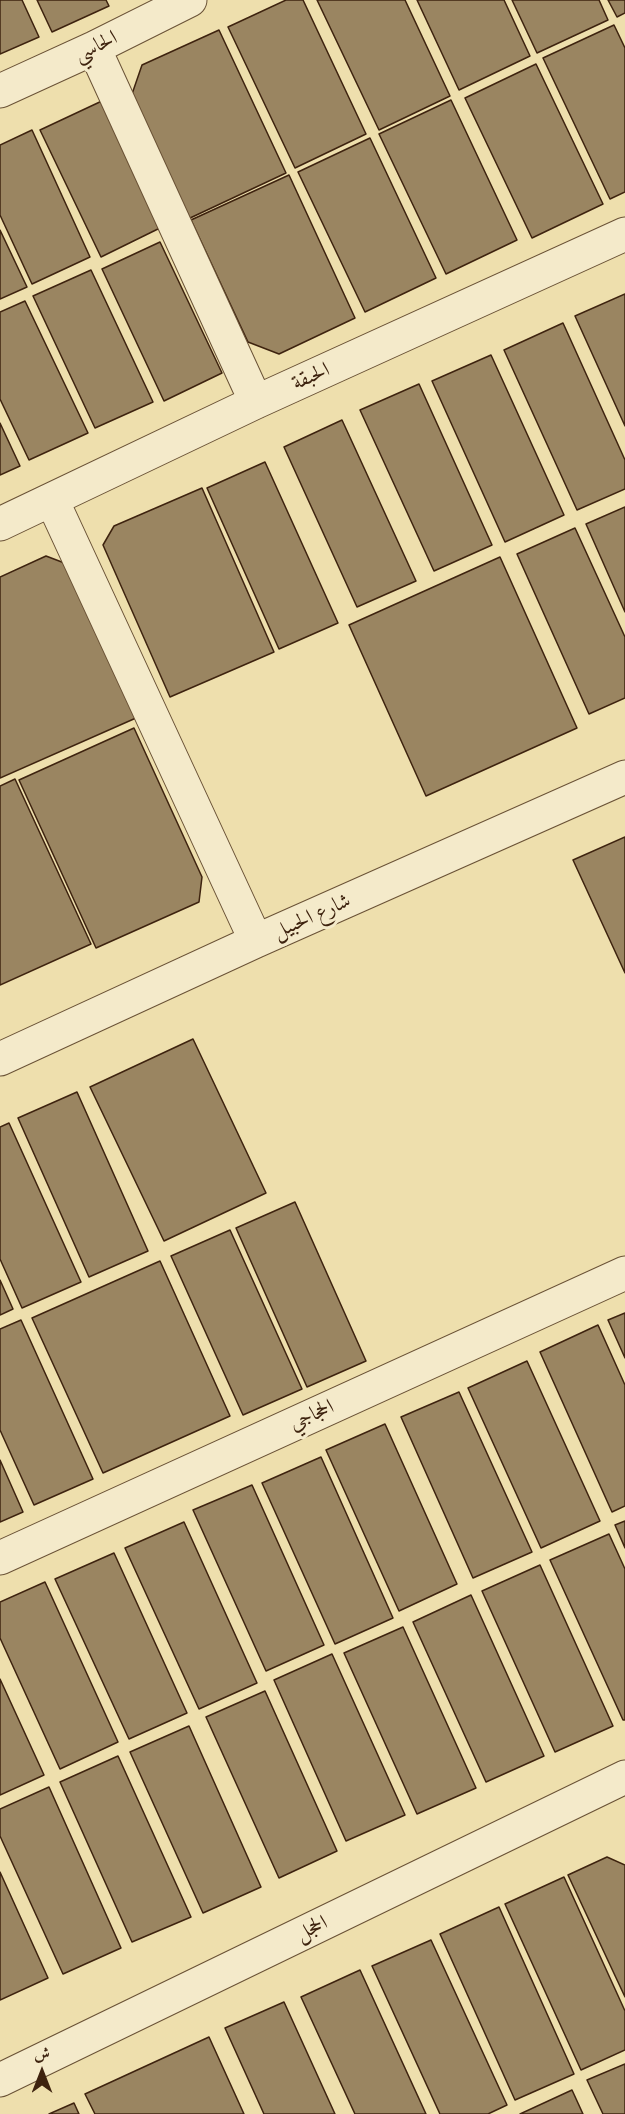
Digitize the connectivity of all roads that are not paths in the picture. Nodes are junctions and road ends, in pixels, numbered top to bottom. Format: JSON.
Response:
{"nodes":[{"id":1,"x":190,"y":0,"type":"edge"},
{"id":2,"x":94,"y":48,"type":"junction"},
{"id":3,"x":0,"y":91,"type":"edge"},
{"id":4,"x":625,"y":234,"type":"edge"},
{"id":5,"x":256,"y":402,"type":"junction"},
{"id":6,"x":52,"y":501,"type":"junction"},
{"id":7,"x":0,"y":524,"type":"edge"},
{"id":8,"x":625,"y":777,"type":"edge"},
{"id":9,"x":256,"y":941,"type":"junction"},
{"id":10,"x":0,"y":1059,"type":"edge"},
{"id":11,"x":625,"y":1273,"type":"edge"},
{"id":12,"x":0,"y":1558,"type":"edge"},
{"id":13,"x":622,"y":1785,"type":"edge"},
{"id":14,"x":0,"y":2080,"type":"edge"}],
"edges":[{"from":1,"to":2,"type":"street","name":"الحاسي"},
{"from":2,"to":3,"type":"street","name":"الحاسي"},
{"from":2,"to":5,"type":"street"},
{"from":4,"to":5,"type":"street","name":"الحبقة"},
{"from":5,"to":6,"type":"street","name":"الحبقة"},
{"from":6,"to":7,"type":"street","name":"الحبقة"},
{"from":6,"to":9,"type":"street"},
{"from":8,"to":9,"type":"street","name":"شارع الحبيل"},
{"from":9,"to":10,"type":"street","name":"شارع الحبيل"},
{"from":11,"to":12,"type":"street","name":"الحجاجي"},
{"from":13,"to":14,"type":"street","name":"الحجل"}]}
